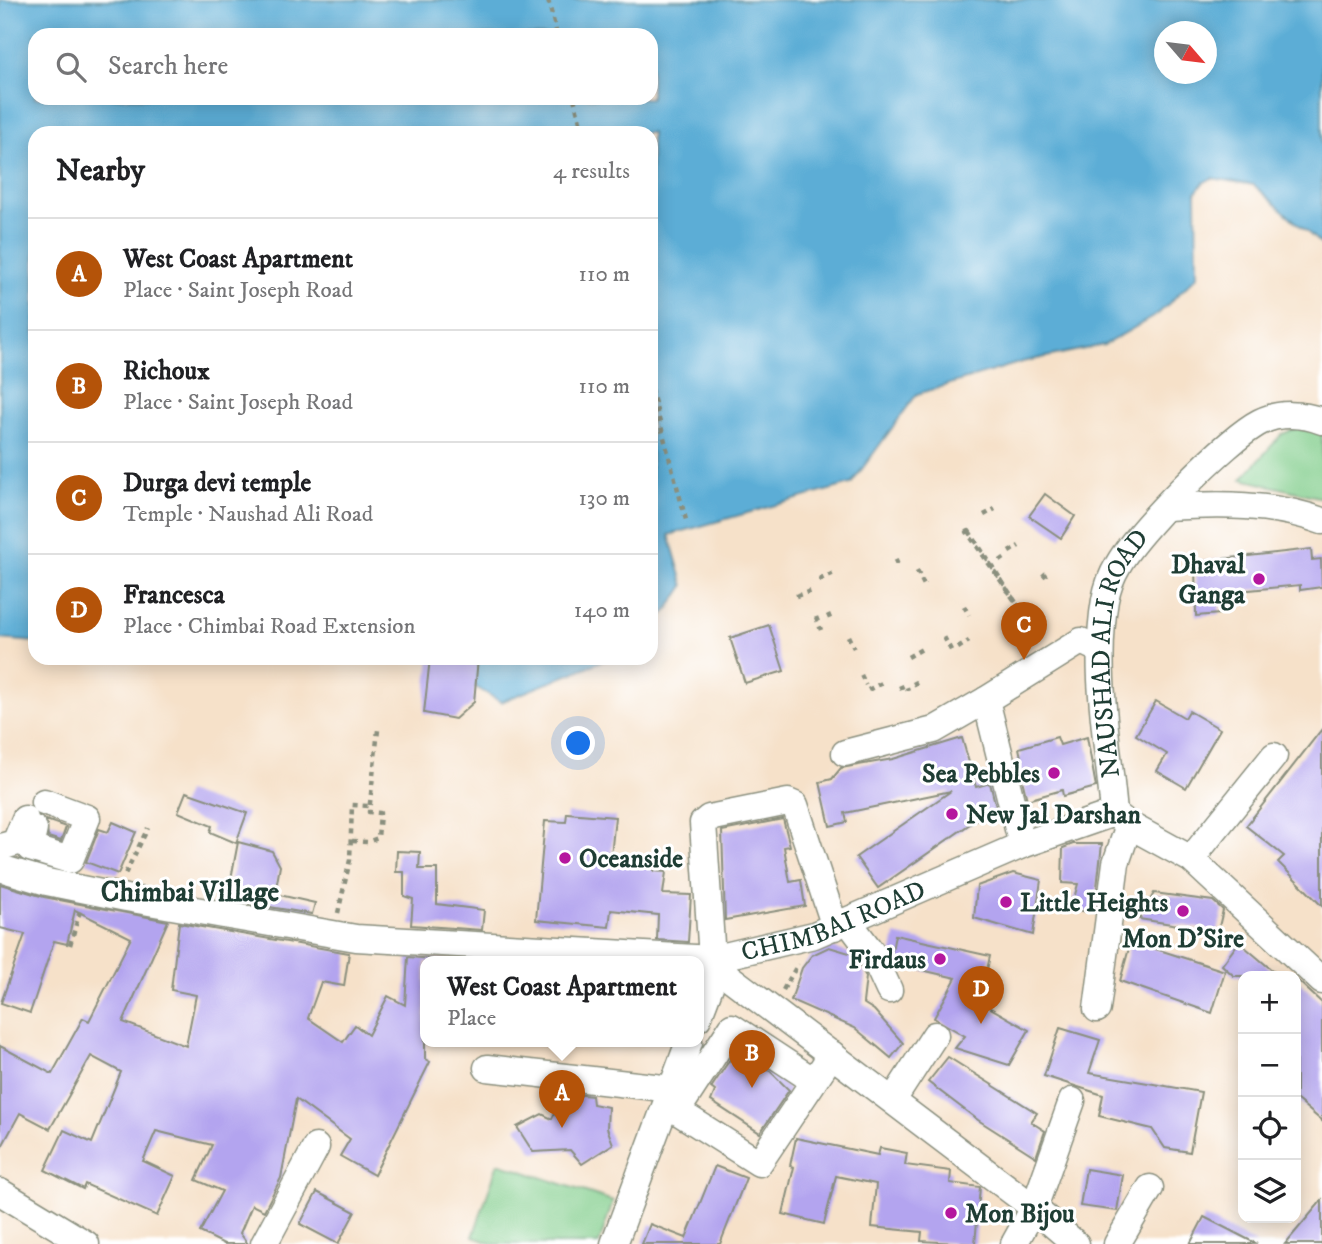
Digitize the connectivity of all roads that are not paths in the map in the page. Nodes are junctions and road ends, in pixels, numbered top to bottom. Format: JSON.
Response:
{"nodes":[{"id":1,"x":1322,"y":421,"type":"edge"},
{"id":2,"x":1167,"y":507,"type":"junction"},
{"id":3,"x":1322,"y":521,"type":"edge"},
{"id":4,"x":1100,"y":650,"type":"junction"},
{"id":5,"x":986,"y":700,"type":"junction"},
{"id":6,"x":845,"y":753,"type":"dead end"},
{"id":7,"x":1274,"y":755,"type":"dead end"},
{"id":8,"x":35,"y":817,"type":"junction"},
{"id":9,"x":1122,"y":819,"type":"junction"},
{"id":10,"x":1021,"y":845,"type":"junction"},
{"id":11,"x":0,"y":847,"type":"edge"},
{"id":12,"x":55,"y":856,"type":"junction"},
{"id":13,"x":1191,"y":859,"type":"junction"},
{"id":14,"x":0,"y":868,"type":"edge"},
{"id":15,"x":47,"y":883,"type":"junction"},
{"id":16,"x":832,"y":928,"type":"junction"},
{"id":17,"x":623,"y":956,"type":"edge"},
{"id":18,"x":704,"y":962,"type":"edge"},
{"id":19,"x":715,"y":963,"type":"junction"},
{"id":20,"x":1322,"y":982,"type":"edge"},
{"id":21,"x":889,"y":990,"type":"dead end"},
{"id":22,"x":704,"y":999,"type":"edge"},
{"id":23,"x":1097,"y":1009,"type":"dead end"},
{"id":24,"x":935,"y":1035,"type":"dead end"},
{"id":25,"x":688,"y":1047,"type":"edge"},
{"id":26,"x":832,"y":1054,"type":"junction"},
{"id":27,"x":487,"y":1068,"type":"dead end"},
{"id":28,"x":814,"y":1081,"type":"junction"},
{"id":29,"x":893,"y":1100,"type":"junction"},
{"id":30,"x":1072,"y":1101,"type":"dead end"},
{"id":31,"x":672,"y":1102,"type":"junction"},
{"id":32,"x":316,"y":1147,"type":"dead end"},
{"id":33,"x":1150,"y":1188,"type":"dead end"},
{"id":34,"x":0,"y":1192,"type":"edge"},
{"id":35,"x":1034,"y":1208,"type":"junction"},
{"id":36,"x":86,"y":1244,"type":"edge"},
{"id":37,"x":264,"y":1244,"type":"edge"},
{"id":38,"x":614,"y":1244,"type":"edge"},
{"id":39,"x":1014,"y":1244,"type":"edge"},
{"id":40,"x":1076,"y":1244,"type":"edge"},
{"id":41,"x":1117,"y":1244,"type":"edge"}],
"edges":[{"from":1,"to":2,"type":"street","name":"NAUSHAD ALI ROAD"},
{"from":2,"to":3,"type":"street","name":"NAUSHAD ALI ROAD"},
{"from":2,"to":4,"type":"street","name":"NAUSHAD ALI ROAD"},
{"from":4,"to":5,"type":"street"},
{"from":4,"to":9,"type":"street","name":"NAUSHAD ALI ROAD"},
{"from":5,"to":6,"type":"street"},
{"from":5,"to":10,"type":"street"},
{"from":7,"to":13,"type":"street"},
{"from":8,"to":11,"type":"street"},
{"from":8,"to":12,"type":"street"},
{"from":8,"to":12,"type":"street"},
{"from":9,"to":10,"type":"street","name":"CHIMBAI ROAD"},
{"from":9,"to":13,"type":"street"},
{"from":9,"to":23,"type":"street"},
{"from":10,"to":16,"type":"street","name":"CHIMBAI ROAD"},
{"from":12,"to":15,"type":"street"},
{"from":13,"to":20,"type":"street"},
{"from":14,"to":15,"type":"street","name":"CHIMBAI ROAD"},
{"from":15,"to":17,"type":"street","name":"CHIMBAI ROAD"},
{"from":16,"to":19,"type":"street","name":"CHIMBAI ROAD"},
{"from":16,"to":19,"type":"street"},
{"from":16,"to":21,"type":"street"},
{"from":18,"to":19,"type":"street","name":"CHIMBAI ROAD"},
{"from":19,"to":22,"type":"street"},
{"from":19,"to":26,"type":"street"},
{"from":24,"to":29,"type":"street"},
{"from":25,"to":31,"type":"street"},
{"from":26,"to":28,"type":"street"},
{"from":26,"to":29,"type":"street"},
{"from":27,"to":31,"type":"street"},
{"from":28,"to":31,"type":"street"},
{"from":28,"to":31,"type":"street"},
{"from":29,"to":35,"type":"street"},
{"from":30,"to":35,"type":"street"},
{"from":31,"to":38,"type":"street"},
{"from":32,"to":37,"type":"street"},
{"from":33,"to":41,"type":"street"},
{"from":34,"to":36,"type":"street"},
{"from":35,"to":39,"type":"street"},
{"from":35,"to":40,"type":"street"}]}
